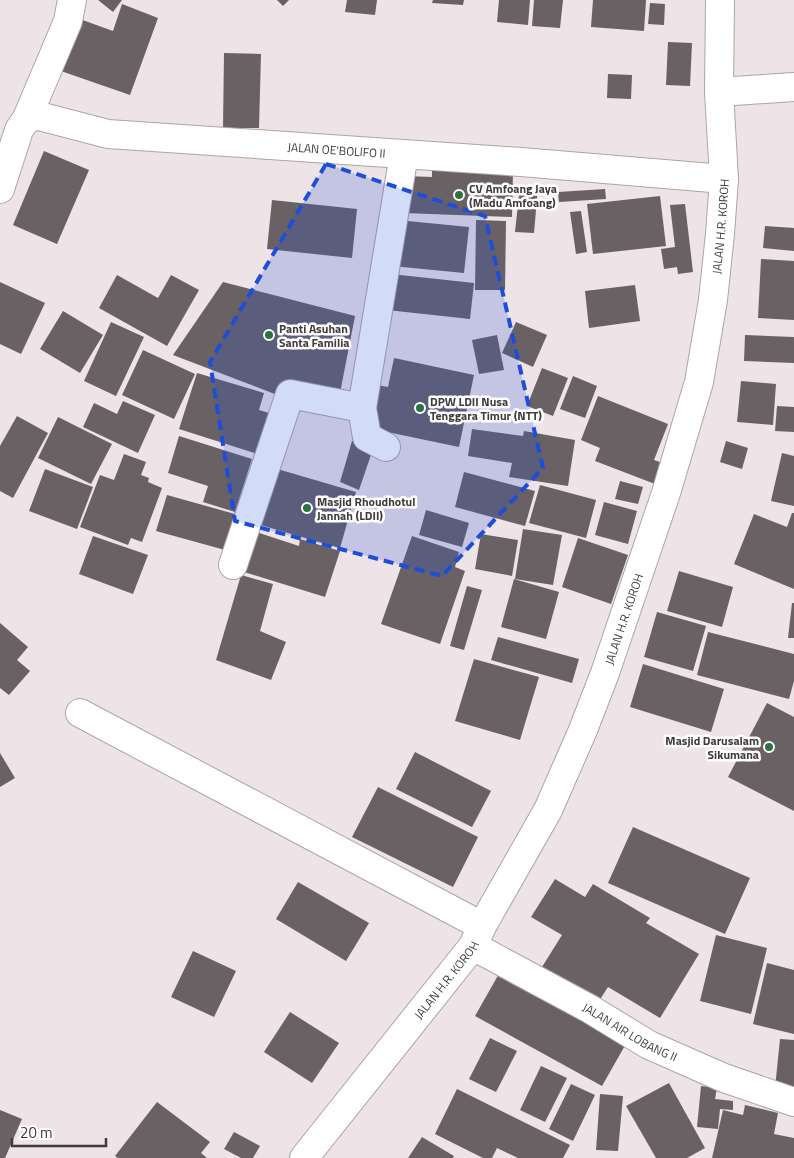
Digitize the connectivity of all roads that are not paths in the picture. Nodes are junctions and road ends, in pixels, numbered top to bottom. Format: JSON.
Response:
{"nodes":[{"id":1,"x":72,"y":0,"type":"edge"},
{"id":2,"x":720,"y":0,"type":"edge"},
{"id":3,"x":794,"y":86,"type":"edge"},
{"id":4,"x":719,"y":92,"type":"junction"},
{"id":5,"x":27,"y":118,"type":"junction"},
{"id":6,"x":404,"y":154,"type":"junction"},
{"id":7,"x":724,"y":179,"type":"junction"},
{"id":8,"x":0,"y":189,"type":"edge"},
{"id":9,"x":362,"y":408,"type":"junction"},
{"id":10,"x":386,"y":447,"type":"dead end"},
{"id":11,"x":233,"y":566,"type":"dead end"},
{"id":12,"x":80,"y":713,"type":"dead end"},
{"id":13,"x":477,"y":936,"type":"junction"},
{"id":14,"x":794,"y":1102,"type":"edge"},
{"id":15,"x":304,"y":1158,"type":"edge"}],
"edges":[{"from":1,"to":5,"type":"street"},
{"from":2,"to":4,"type":"street","name":"JALAN H.R. KOROH"},
{"from":3,"to":4,"type":"street"},
{"from":4,"to":7,"type":"street","name":"JALAN H.R. KOROH"},
{"from":5,"to":6,"type":"street","name":"JALAN OE'BOLIFO II"},
{"from":5,"to":8,"type":"street"},
{"from":6,"to":7,"type":"street","name":"JALAN OE'BOLIFO II"},
{"from":6,"to":9,"type":"street"},
{"from":7,"to":13,"type":"street","name":"JALAN H.R. KOROH"},
{"from":9,"to":10,"type":"street"},
{"from":9,"to":11,"type":"street"},
{"from":12,"to":13,"type":"street","name":"JALAN AIR LOBANG II"},
{"from":13,"to":14,"type":"street","name":"JALAN AIR LOBANG II"},
{"from":13,"to":15,"type":"street","name":"JALAN H.R. KOROH"}]}
